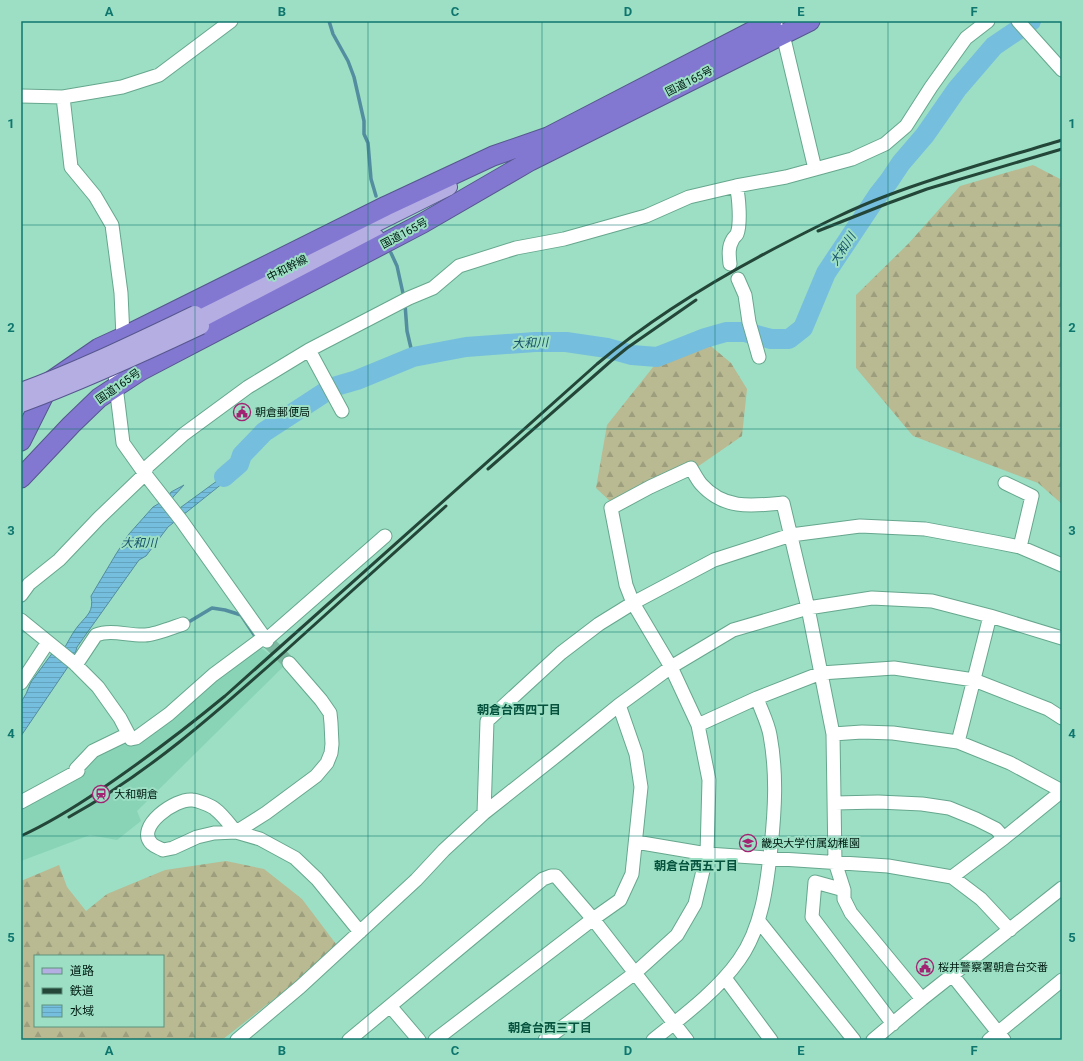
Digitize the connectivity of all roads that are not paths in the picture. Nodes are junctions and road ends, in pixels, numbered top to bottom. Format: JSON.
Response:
{"nodes":[{"id":1,"x":231,"y":21,"type":"edge"},
{"id":2,"x":810,"y":21,"type":"edge"},
{"id":3,"x":988,"y":21,"type":"edge"},
{"id":4,"x":1018,"y":21,"type":"edge"},
{"id":5,"x":776,"y":26,"type":"edge"},
{"id":6,"x":1062,"y":70,"type":"edge"},
{"id":7,"x":21,"y":96,"type":"edge"},
{"id":8,"x":63,"y":97,"type":"junction"},
{"id":9,"x":548,"y":137,"type":"junction"},
{"id":10,"x":530,"y":162,"type":"junction"},
{"id":11,"x":815,"y":168,"type":"junction"},
{"id":12,"x":736,"y":186,"type":"junction"},
{"id":13,"x":730,"y":264,"type":"dead end"},
{"id":14,"x":738,"y":280,"type":"dead end"},
{"id":15,"x":198,"y":320,"type":"junction"},
{"id":16,"x":123,"y":341,"type":"junction"},
{"id":17,"x":309,"y":350,"type":"junction"},
{"id":18,"x":759,"y":357,"type":"dead end"},
{"id":19,"x":115,"y":378,"type":"junction"},
{"id":20,"x":51,"y":381,"type":"junction"},
{"id":21,"x":21,"y":387,"type":"edge"},
{"id":22,"x":21,"y":391,"type":"edge"},
{"id":23,"x":21,"y":404,"type":"edge"},
{"id":24,"x":342,"y":411,"type":"dead end"},
{"id":25,"x":21,"y":440,"type":"edge"},
{"id":26,"x":145,"y":474,"type":"junction"},
{"id":27,"x":21,"y":478,"type":"edge"},
{"id":28,"x":1005,"y":483,"type":"dead end"},
{"id":29,"x":790,"y":535,"type":"junction"},
{"id":30,"x":385,"y":536,"type":"dead end"},
{"id":31,"x":1020,"y":547,"type":"junction"},
{"id":32,"x":1062,"y":564,"type":"edge"},
{"id":33,"x":21,"y":595,"type":"edge"},
{"id":34,"x":633,"y":603,"type":"junction"},
{"id":35,"x":808,"y":608,"type":"junction"},
{"id":36,"x":990,"y":616,"type":"junction"},
{"id":37,"x":21,"y":620,"type":"edge"},
{"id":38,"x":183,"y":624,"type":"dead end"},
{"id":39,"x":1062,"y":638,"type":"edge"},
{"id":40,"x":265,"y":640,"type":"junction"},
{"id":41,"x":49,"y":643,"type":"junction"},
{"id":42,"x":289,"y":663,"type":"tunnel mouth"},
{"id":43,"x":75,"y":664,"type":"junction"},
{"id":44,"x":670,"y":667,"type":"junction"},
{"id":45,"x":821,"y":673,"type":"junction"},
{"id":46,"x":974,"y":680,"type":"junction"},
{"id":47,"x":21,"y":683,"type":"edge"},
{"id":48,"x":757,"y":698,"type":"junction"},
{"id":49,"x":618,"y":705,"type":"junction"},
{"id":50,"x":1062,"y":718,"type":"edge"},
{"id":51,"x":698,"y":725,"type":"junction"},
{"id":52,"x":128,"y":734,"type":"junction"},
{"id":53,"x":833,"y":734,"type":"junction"},
{"id":54,"x":958,"y":742,"type":"junction"},
{"id":55,"x":1062,"y":791,"type":"edge"},
{"id":56,"x":21,"y":802,"type":"edge"},
{"id":57,"x":835,"y":803,"type":"junction"},
{"id":58,"x":484,"y":812,"type":"junction"},
{"id":59,"x":236,"y":832,"type":"junction"},
{"id":60,"x":1004,"y":838,"type":"junction"},
{"id":61,"x":636,"y":842,"type":"junction"},
{"id":62,"x":708,"y":854,"type":"junction"},
{"id":63,"x":770,"y":858,"type":"junction"},
{"id":64,"x":835,"y":862,"type":"junction"},
{"id":65,"x":952,"y":877,"type":"junction"},
{"id":66,"x":1062,"y":888,"type":"edge"},
{"id":67,"x":844,"y":890,"type":"junction"},
{"id":68,"x":592,"y":920,"type":"junction"},
{"id":69,"x":758,"y":920,"type":"junction"},
{"id":70,"x":1010,"y":930,"type":"junction"},
{"id":71,"x":360,"y":932,"type":"junction"},
{"id":72,"x":635,"y":973,"type":"junction"},
{"id":73,"x":953,"y":976,"type":"junction"},
{"id":74,"x":725,"y":978,"type":"junction"},
{"id":75,"x":1062,"y":980,"type":"edge"},
{"id":76,"x":922,"y":999,"type":"junction"},
{"id":77,"x":390,"y":1006,"type":"junction"},
{"id":78,"x":673,"y":1024,"type":"junction"},
{"id":79,"x":893,"y":1024,"type":"junction"},
{"id":80,"x":997,"y":1037,"type":"edge"},
{"id":81,"x":237,"y":1040,"type":"edge"},
{"id":82,"x":349,"y":1040,"type":"edge"},
{"id":83,"x":419,"y":1040,"type":"edge"},
{"id":84,"x":435,"y":1040,"type":"edge"},
{"id":85,"x":545,"y":1040,"type":"edge"},
{"id":86,"x":653,"y":1040,"type":"edge"},
{"id":87,"x":687,"y":1040,"type":"edge"},
{"id":88,"x":771,"y":1040,"type":"edge"},
{"id":89,"x":854,"y":1040,"type":"edge"},
{"id":90,"x":874,"y":1040,"type":"edge"}],
"edges":[{"from":1,"to":8,"type":"street"},
{"from":2,"to":5,"type":"highway","name":"国道165号"},
{"from":3,"to":11,"type":"street"},
{"from":4,"to":6,"type":"street"},
{"from":5,"to":9,"type":"highway","name":"国道165号"},
{"from":5,"to":10,"type":"highway","name":"国道165号"},
{"from":5,"to":11,"type":"street"},
{"from":7,"to":8,"type":"street"},
{"from":8,"to":16,"type":"street"},
{"from":9,"to":15,"type":"main road","name":"中和幹線"},
{"from":9,"to":16,"type":"highway","name":"国道165号"},
{"from":10,"to":15,"type":"main road","name":"中和幹線"},
{"from":10,"to":19,"type":"highway","name":"国道165号"},
{"from":11,"to":12,"type":"street"},
{"from":12,"to":13,"type":"street"},
{"from":12,"to":17,"type":"street"},
{"from":14,"to":18,"type":"street"},
{"from":15,"to":22,"type":"main road","name":"中和幹線","bridge":true},
{"from":15,"to":23,"type":"main road","name":"中和幹線","bridge":true},
{"from":16,"to":20,"type":"highway","name":"国道165号"},
{"from":17,"to":24,"type":"street"},
{"from":17,"to":26,"type":"street"},
{"from":19,"to":26,"type":"street"},
{"from":19,"to":27,"type":"highway","name":"国道165号"},
{"from":20,"to":21,"type":"street"},
{"from":20,"to":25,"type":"highway","name":"国道165号"},
{"from":26,"to":33,"type":"street"},
{"from":26,"to":40,"type":"street"},
{"from":28,"to":31,"type":"street"},
{"from":29,"to":31,"type":"street"},
{"from":29,"to":34,"type":"street"},
{"from":29,"to":34,"type":"street"},
{"from":29,"to":35,"type":"street"},
{"from":30,"to":40,"type":"street"},
{"from":31,"to":32,"type":"street"},
{"from":34,"to":44,"type":"street"},
{"from":34,"to":58,"type":"street"},
{"from":35,"to":36,"type":"street"},
{"from":35,"to":44,"type":"street"},
{"from":35,"to":45,"type":"street"},
{"from":36,"to":39,"type":"street"},
{"from":36,"to":46,"type":"street"},
{"from":37,"to":41,"type":"street"},
{"from":38,"to":43,"type":"street"},
{"from":40,"to":52,"type":"street"},
{"from":41,"to":43,"type":"street"},
{"from":41,"to":47,"type":"street"},
{"from":42,"to":59,"type":"street"},
{"from":43,"to":52,"type":"street"},
{"from":44,"to":49,"type":"street"},
{"from":44,"to":51,"type":"street"},
{"from":45,"to":46,"type":"street"},
{"from":45,"to":48,"type":"street"},
{"from":45,"to":53,"type":"street"},
{"from":46,"to":50,"type":"street"},
{"from":46,"to":54,"type":"street"},
{"from":48,"to":51,"type":"street"},
{"from":48,"to":63,"type":"street"},
{"from":49,"to":58,"type":"street"},
{"from":49,"to":61,"type":"street"},
{"from":51,"to":62,"type":"street"},
{"from":52,"to":56,"type":"street"},
{"from":53,"to":54,"type":"street"},
{"from":53,"to":57,"type":"street"},
{"from":54,"to":55,"type":"street"},
{"from":55,"to":60,"type":"street"},
{"from":57,"to":60,"type":"street"},
{"from":57,"to":64,"type":"street"},
{"from":58,"to":71,"type":"street"},
{"from":59,"to":59,"type":"street"},
{"from":59,"to":71,"type":"street"},
{"from":60,"to":65,"type":"street"},
{"from":61,"to":62,"type":"street"},
{"from":61,"to":68,"type":"street"},
{"from":62,"to":63,"type":"street"},
{"from":62,"to":72,"type":"street"},
{"from":63,"to":64,"type":"street"},
{"from":63,"to":69,"type":"street"},
{"from":64,"to":65,"type":"street"},
{"from":64,"to":67,"type":"street"},
{"from":65,"to":70,"type":"street"},
{"from":66,"to":70,"type":"street"},
{"from":67,"to":76,"type":"street"},
{"from":67,"to":79,"type":"street"},
{"from":68,"to":72,"type":"street"},
{"from":68,"to":77,"type":"street"},
{"from":68,"to":84,"type":"street"},
{"from":69,"to":74,"type":"street"},
{"from":69,"to":89,"type":"street"},
{"from":70,"to":73,"type":"street"},
{"from":71,"to":81,"type":"street"},
{"from":72,"to":78,"type":"street"},
{"from":72,"to":85,"type":"street"},
{"from":73,"to":76,"type":"street"},
{"from":73,"to":80,"type":"street"},
{"from":74,"to":78,"type":"street"},
{"from":74,"to":88,"type":"street"},
{"from":75,"to":80,"type":"street"},
{"from":76,"to":79,"type":"street"},
{"from":77,"to":82,"type":"street"},
{"from":77,"to":83,"type":"street"},
{"from":78,"to":86,"type":"street"},
{"from":78,"to":87,"type":"street"},
{"from":79,"to":90,"type":"street"}]}
